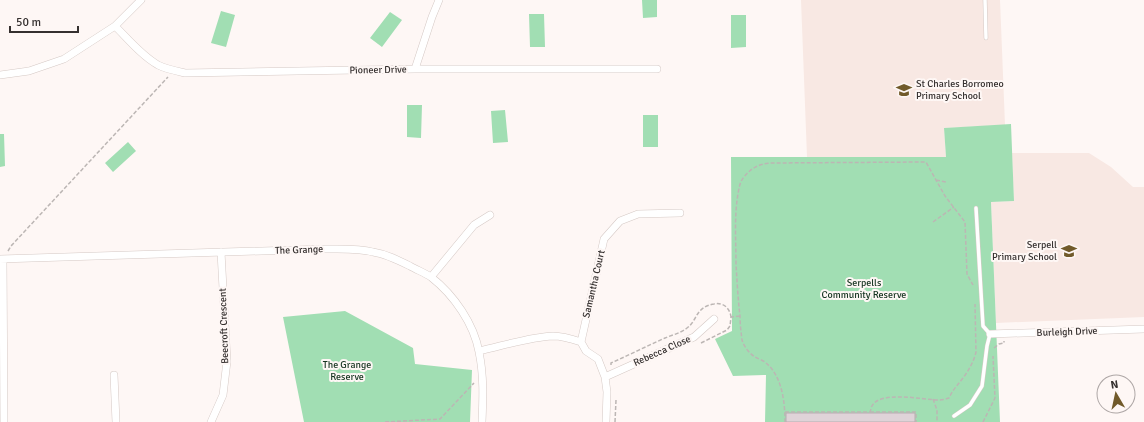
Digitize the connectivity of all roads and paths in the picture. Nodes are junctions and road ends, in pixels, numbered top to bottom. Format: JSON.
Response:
{"nodes":[{"id":1,"x":141,"y":0,"type":"edge"},
{"id":2,"x":439,"y":0,"type":"edge"},
{"id":3,"x":985,"y":0,"type":"edge"},
{"id":4,"x":115,"y":26,"type":"junction"},
{"id":5,"x":986,"y":38,"type":"dead end"},
{"id":6,"x":415,"y":69,"type":"junction"},
{"id":7,"x":657,"y":69,"type":"dead end"},
{"id":8,"x":174,"y":71,"type":"junction"},
{"id":9,"x":0,"y":75,"type":"edge"},
{"id":10,"x":936,"y":180,"type":"junction"},
{"id":11,"x":946,"y":182,"type":"dead end"},
{"id":12,"x":954,"y":207,"type":"junction"},
{"id":13,"x":976,"y":208,"type":"dead end"},
{"id":14,"x":680,"y":212,"type":"dead end"},
{"id":15,"x":490,"y":215,"type":"dead end"},
{"id":16,"x":932,"y":222,"type":"dead end"},
{"id":17,"x":221,"y":252,"type":"junction"},
{"id":18,"x":1,"y":259,"type":"edge"},
{"id":19,"x":431,"y":277,"type":"junction"},
{"id":20,"x":974,"y":285,"type":"dead end"},
{"id":21,"x":974,"y":300,"type":"dead end"},
{"id":22,"x":714,"y":319,"type":"dead end"},
{"id":23,"x":1144,"y":329,"type":"edge"},
{"id":24,"x":990,"y":334,"type":"junction"},
{"id":25,"x":1004,"y":337,"type":"dead end"},
{"id":26,"x":581,"y":342,"type":"junction"},
{"id":27,"x":479,"y":352,"type":"junction"},
{"id":28,"x":114,"y":375,"type":"dead end"},
{"id":29,"x":483,"y":375,"type":"junction"},
{"id":30,"x":605,"y":377,"type":"junction"},
{"id":31,"x":933,"y":399,"type":"junction"},
{"id":32,"x":785,"y":412,"type":"junction"},
{"id":33,"x":870,"y":412,"type":"junction"},
{"id":34,"x":954,"y":416,"type":"dead end"},
{"id":35,"x":4,"y":422,"type":"edge"},
{"id":36,"x":116,"y":422,"type":"edge"},
{"id":37,"x":211,"y":422,"type":"edge"},
{"id":38,"x":385,"y":422,"type":"edge"},
{"id":39,"x":482,"y":422,"type":"edge"},
{"id":40,"x":606,"y":422,"type":"edge"},
{"id":41,"x":785,"y":422,"type":"edge"},
{"id":42,"x":916,"y":422,"type":"edge"},
{"id":43,"x":937,"y":422,"type":"edge"},
{"id":44,"x":983,"y":422,"type":"edge"}],
"edges":[{"from":1,"to":4,"type":"street"},
{"from":2,"to":6,"type":"street"},
{"from":3,"to":5,"type":"lane"},
{"from":4,"to":8,"type":"street","name":"Pioneer Drive"},
{"from":4,"to":9,"type":"street"},
{"from":6,"to":7,"type":"street","name":"Pioneer Drive"},
{"from":6,"to":8,"type":"street","name":"Pioneer Drive"},
{"from":8,"to":18,"type":"path"},
{"from":10,"to":11,"type":"path"},
{"from":10,"to":12,"type":"path"},
{"from":10,"to":32,"type":"path"},
{"from":12,"to":16,"type":"path"},
{"from":12,"to":20,"type":"path"},
{"from":13,"to":24,"type":"lane"},
{"from":14,"to":26,"type":"street","name":"Samantha Court"},
{"from":15,"to":19,"type":"street"},
{"from":17,"to":18,"type":"street","name":"The Grange"},
{"from":17,"to":19,"type":"street","name":"The Grange"},
{"from":17,"to":37,"type":"street","name":"Beecroft Crescent"},
{"from":18,"to":35,"type":"street"},
{"from":19,"to":27,"type":"street","name":"The Grange"},
{"from":21,"to":31,"type":"path"},
{"from":22,"to":30,"type":"street","name":"Rebecca Close"},
{"from":23,"to":24,"type":"street","name":"Burleigh Drive"},
{"from":24,"to":34,"type":"lane"},
{"from":25,"to":44,"type":"path"},
{"from":26,"to":27,"type":"street"},
{"from":26,"to":30,"type":"street"},
{"from":27,"to":29,"type":"street","name":"The Grange"},
{"from":28,"to":36,"type":"street"},
{"from":29,"to":38,"type":"path"},
{"from":29,"to":39,"type":"street","name":"The Grange"},
{"from":30,"to":40,"type":"street"},
{"from":31,"to":33,"type":"path"},
{"from":31,"to":43,"type":"path"},
{"from":32,"to":33,"type":"path"},
{"from":32,"to":41,"type":"path"},
{"from":33,"to":42,"type":"path"}]}
